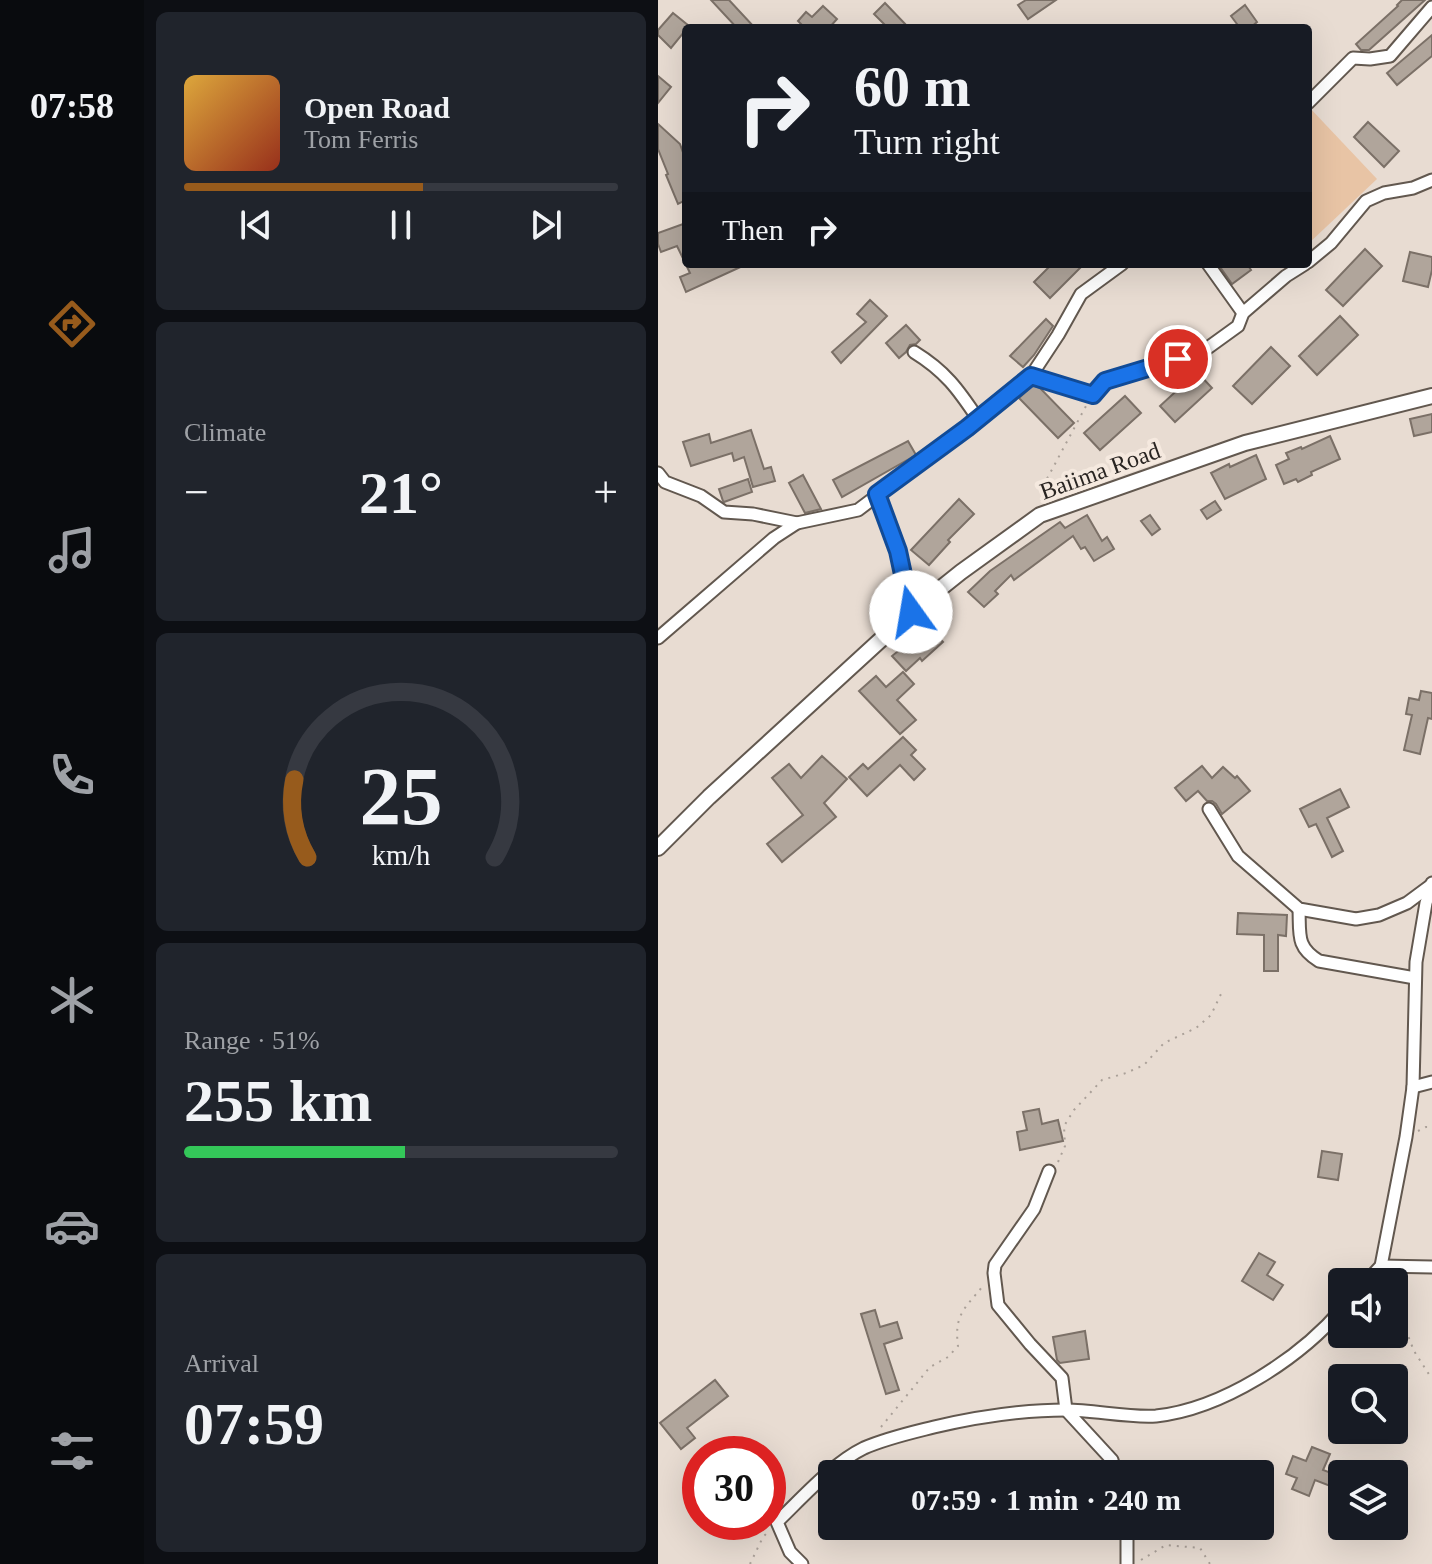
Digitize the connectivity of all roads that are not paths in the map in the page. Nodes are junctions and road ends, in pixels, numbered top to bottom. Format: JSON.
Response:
{"nodes":[{"id":1,"x":1432,"y":7,"type":"edge"},
{"id":2,"x":1312,"y":99,"type":"edge"},
{"id":3,"x":1432,"y":180,"type":"edge"},
{"id":4,"x":1312,"y":259,"type":"edge"},
{"id":5,"x":1117,"y":268,"type":"edge"},
{"id":6,"x":1211,"y":268,"type":"edge"},
{"id":7,"x":1299,"y":268,"type":"edge"},
{"id":8,"x":1243,"y":313,"type":"junction"},
{"id":9,"x":914,"y":352,"type":"dead end"},
{"id":10,"x":1031,"y":376,"type":"junction"},
{"id":11,"x":1432,"y":396,"type":"edge"},
{"id":12,"x":978,"y":419,"type":"junction"},
{"id":13,"x":658,"y":473,"type":"edge"},
{"id":14,"x":877,"y":494,"type":"junction"},
{"id":15,"x":797,"y":523,"type":"junction"},
{"id":16,"x":911,"y":612,"type":"junction"},
{"id":17,"x":658,"y":638,"type":"edge"},
{"id":18,"x":1209,"y":809,"type":"dead end"},
{"id":19,"x":658,"y":848,"type":"edge"},
{"id":20,"x":1431,"y":884,"type":"edge"},
{"id":21,"x":1299,"y":909,"type":"junction"},
{"id":22,"x":1415,"y":978,"type":"junction"},
{"id":23,"x":1432,"y":1082,"type":"edge"},
{"id":24,"x":1413,"y":1087,"type":"junction"},
{"id":25,"x":1049,"y":1171,"type":"road end"},
{"id":26,"x":1381,"y":1266,"type":"joint"},
{"id":27,"x":1432,"y":1267,"type":"edge"},
{"id":28,"x":1328,"y":1323,"type":"edge"},
{"id":29,"x":1066,"y":1410,"type":"junction"},
{"id":30,"x":1112,"y":1460,"type":"edge"},
{"id":31,"x":1127,"y":1540,"type":"edge"},
{"id":32,"x":802,"y":1564,"type":"edge"},
{"id":33,"x":1127,"y":1564,"type":"edge"}],
"edges":[{"from":1,"to":2,"type":"street"},
{"from":3,"to":4,"type":"street"},
{"from":5,"to":10,"type":"street"},
{"from":6,"to":8,"type":"street"},
{"from":7,"to":8,"type":"street"},
{"from":8,"to":10,"type":"street"},
{"from":9,"to":12,"type":"street"},
{"from":10,"to":12,"type":"street"},
{"from":11,"to":16,"type":"street","name":"Baiima Road"},
{"from":12,"to":14,"type":"street"},
{"from":13,"to":15,"type":"street"},
{"from":14,"to":15,"type":"street"},
{"from":14,"to":16,"type":"street"},
{"from":15,"to":17,"type":"street"},
{"from":16,"to":19,"type":"street","name":"Baiima Road"},
{"from":18,"to":21,"type":"street"},
{"from":20,"to":21,"type":"street"},
{"from":20,"to":22,"type":"street"},
{"from":21,"to":22,"type":"street"},
{"from":22,"to":24,"type":"street"},
{"from":23,"to":24,"type":"street"},
{"from":24,"to":26,"type":"street"},
{"from":25,"to":29,"type":"street"},
{"from":26,"to":27,"type":"street"},
{"from":28,"to":29,"type":"street"},
{"from":29,"to":30,"type":"street"},
{"from":29,"to":32,"type":"street"},
{"from":31,"to":33,"type":"street"}]}
